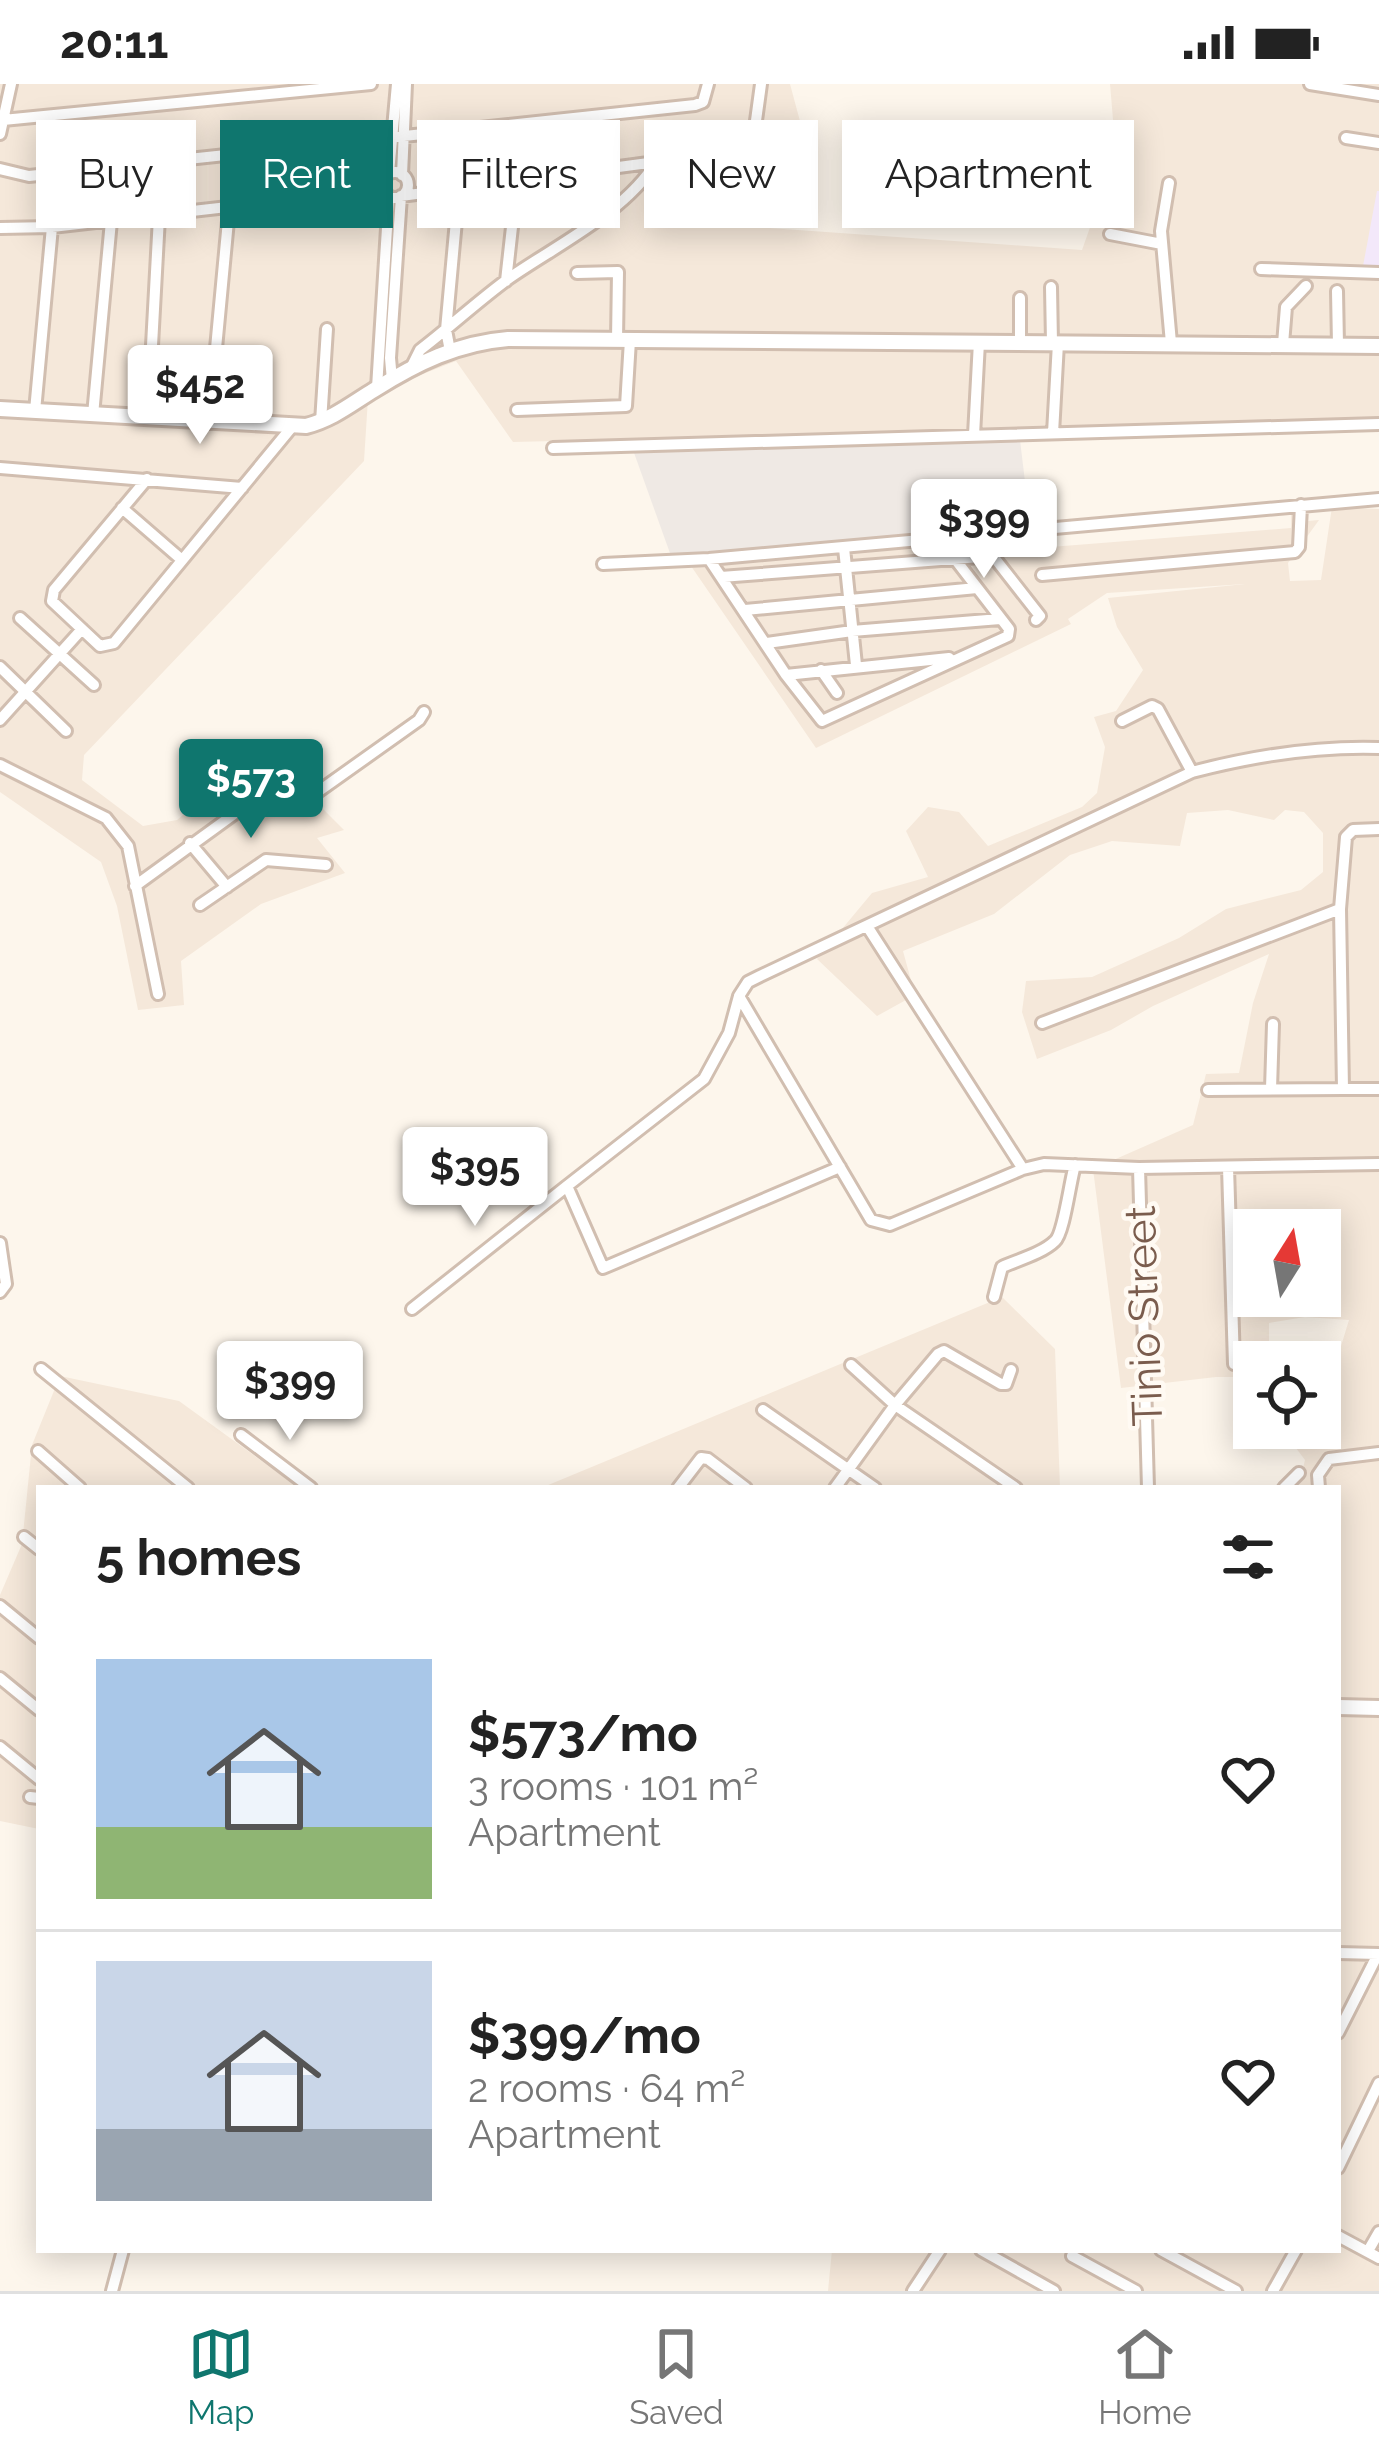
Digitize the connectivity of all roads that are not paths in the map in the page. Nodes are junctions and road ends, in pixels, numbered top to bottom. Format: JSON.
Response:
{"nodes":[{"id":1,"x":11,"y":84,"type":"edge"},
{"id":2,"x":213,"y":84,"type":"edge"},
{"id":3,"x":371,"y":84,"type":"edge"},
{"id":4,"x":397,"y":84,"type":"edge"},
{"id":5,"x":406,"y":84,"type":"edge"},
{"id":6,"x":708,"y":84,"type":"edge"},
{"id":7,"x":761,"y":84,"type":"edge"},
{"id":8,"x":1310,"y":84,"type":"edge"},
{"id":9,"x":1379,"y":95,"type":"edge"},
{"id":10,"x":215,"y":98,"type":"junction"},
{"id":11,"x":755,"y":120,"type":"edge"},
{"id":12,"x":1,"y":127,"type":"edge"},
{"id":13,"x":398,"y":134,"type":"junction"},
{"id":14,"x":1346,"y":138,"type":"dead end"},
{"id":15,"x":1379,"y":143,"type":"edge"},
{"id":16,"x":0,"y":169,"type":"edge"},
{"id":17,"x":396,"y":174,"type":"junction"},
{"id":18,"x":644,"y":180,"type":"edge"},
{"id":19,"x":1168,"y":183,"type":"dead end"},
{"id":20,"x":417,"y":193,"type":"edge"},
{"id":21,"x":395,"y":196,"type":"junction"},
{"id":22,"x":36,"y":228,"type":"edge"},
{"id":23,"x":52,"y":228,"type":"edge"},
{"id":24,"x":110,"y":228,"type":"edge"},
{"id":25,"x":159,"y":228,"type":"edge"},
{"id":26,"x":227,"y":228,"type":"edge"},
{"id":27,"x":455,"y":228,"type":"edge"},
{"id":28,"x":512,"y":228,"type":"edge"},
{"id":29,"x":0,"y":229,"type":"edge"},
{"id":30,"x":1110,"y":234,"type":"dead end"},
{"id":31,"x":1162,"y":244,"type":"junction"},
{"id":32,"x":1261,"y":269,"type":"dead end"},
{"id":33,"x":578,"y":273,"type":"dead end"},
{"id":34,"x":1379,"y":273,"type":"edge"},
{"id":35,"x":506,"y":281,"type":"junction"},
{"id":36,"x":1306,"y":286,"type":"dead end"},
{"id":37,"x":1051,"y":287,"type":"dead end"},
{"id":38,"x":1337,"y":291,"type":"dead end"},
{"id":39,"x":1020,"y":298,"type":"dead end"},
{"id":40,"x":327,"y":329,"type":"dead end"},
{"id":41,"x":446,"y":330,"type":"junction"},
{"id":42,"x":624,"y":340,"type":"junction"},
{"id":43,"x":979,"y":342,"type":"junction"},
{"id":44,"x":1020,"y":343,"type":"junction"},
{"id":45,"x":1055,"y":343,"type":"junction"},
{"id":46,"x":1171,"y":344,"type":"junction"},
{"id":47,"x":1283,"y":344,"type":"junction"},
{"id":48,"x":1338,"y":345,"type":"junction"},
{"id":49,"x":1379,"y":346,"type":"edge"},
{"id":50,"x":450,"y":351,"type":"junction"},
{"id":51,"x":412,"y":366,"type":"junction"},
{"id":52,"x":392,"y":380,"type":"junction"},
{"id":53,"x":377,"y":388,"type":"junction"},
{"id":54,"x":0,"y":409,"type":"edge"},
{"id":55,"x":518,"y":410,"type":"dead end"},
{"id":56,"x":35,"y":411,"type":"junction"},
{"id":57,"x":93,"y":415,"type":"junction"},
{"id":58,"x":148,"y":419,"type":"junction"},
{"id":59,"x":322,"y":422,"type":"junction"},
{"id":60,"x":209,"y":423,"type":"junction"},
{"id":61,"x":1379,"y":424,"type":"edge"},
{"id":62,"x":291,"y":428,"type":"junction"},
{"id":63,"x":1053,"y":433,"type":"junction"},
{"id":64,"x":974,"y":435,"type":"junction"},
{"id":65,"x":553,"y":448,"type":"dead end"},
{"id":66,"x":0,"y":468,"type":"edge"},
{"id":67,"x":146,"y":479,"type":"junction"},
{"id":68,"x":242,"y":488,"type":"junction"},
{"id":69,"x":1379,"y":499,"type":"edge"},
{"id":70,"x":1306,"y":505,"type":"junction"},
{"id":71,"x":122,"y":508,"type":"junction"},
{"id":72,"x":990,"y":535,"type":"junction"},
{"id":73,"x":844,"y":548,"type":"junction"},
{"id":74,"x":993,"y":556,"type":"junction"},
{"id":75,"x":955,"y":559,"type":"junction"},
{"id":76,"x":182,"y":560,"type":"junction"},
{"id":77,"x":709,"y":560,"type":"junction"},
{"id":78,"x":603,"y":564,"type":"dead end"},
{"id":79,"x":846,"y":567,"type":"junction"},
{"id":80,"x":1042,"y":574,"type":"dead end"},
{"id":81,"x":722,"y":577,"type":"junction"},
{"id":82,"x":977,"y":588,"type":"junction"},
{"id":83,"x":849,"y":600,"type":"junction"},
{"id":84,"x":745,"y":610,"type":"junction"},
{"id":85,"x":20,"y":619,"type":"dead end"},
{"id":86,"x":1000,"y":619,"type":"junction"},
{"id":87,"x":1036,"y":620,"type":"dead end"},
{"id":88,"x":82,"y":629,"type":"junction"},
{"id":89,"x":852,"y":631,"type":"junction"},
{"id":90,"x":767,"y":643,"type":"junction"},
{"id":91,"x":60,"y":652,"type":"junction"},
{"id":92,"x":957,"y":657,"type":"junction"},
{"id":93,"x":856,"y":665,"type":"junction"},
{"id":94,"x":0,"y":667,"type":"edge"},
{"id":95,"x":821,"y":670,"type":"junction"},
{"id":96,"x":786,"y":675,"type":"junction"},
{"id":97,"x":94,"y":685,"type":"dead end"},
{"id":98,"x":27,"y":692,"type":"junction"},
{"id":99,"x":836,"y":693,"type":"dead end"},
{"id":100,"x":424,"y":712,"type":"dead end"},
{"id":101,"x":0,"y":720,"type":"edge"},
{"id":102,"x":1122,"y":721,"type":"dead end"},
{"id":103,"x":66,"y":731,"type":"dead end"},
{"id":104,"x":1379,"y":748,"type":"edge"},
{"id":105,"x":0,"y":765,"type":"edge"},
{"id":106,"x":1192,"y":772,"type":"junction"},
{"id":107,"x":1379,"y":829,"type":"edge"},
{"id":108,"x":190,"y":843,"type":"junction"},
{"id":109,"x":326,"y":865,"type":"dead end"},
{"id":110,"x":135,"y":886,"type":"junction"},
{"id":111,"x":227,"y":886,"type":"junction"},
{"id":112,"x":200,"y":905,"type":"dead end"},
{"id":113,"x":1340,"y":909,"type":"junction"},
{"id":114,"x":867,"y":926,"type":"junction"},
{"id":115,"x":158,"y":994,"type":"dead end"},
{"id":116,"x":739,"y":996,"type":"junction"},
{"id":117,"x":1042,"y":1023,"type":"dead end"},
{"id":118,"x":1273,"y":1024,"type":"dead end"},
{"id":119,"x":1270,"y":1089,"type":"junction"},
{"id":120,"x":1343,"y":1089,"type":"junction"},
{"id":121,"x":1379,"y":1089,"type":"edge"},
{"id":122,"x":1208,"y":1090,"type":"dead end"},
{"id":123,"x":1379,"y":1164,"type":"edge"},
{"id":124,"x":1075,"y":1165,"type":"junction"},
{"id":125,"x":840,"y":1167,"type":"junction"},
{"id":126,"x":1228,"y":1167,"type":"junction"},
{"id":127,"x":1139,"y":1168,"type":"junction"},
{"id":128,"x":1023,"y":1169,"type":"junction"},
{"id":129,"x":568,"y":1186,"type":"junction"},
{"id":130,"x":0,"y":1246,"type":"edge"},
{"id":131,"x":0,"y":1292,"type":"edge"},
{"id":132,"x":994,"y":1297,"type":"dead end"},
{"id":133,"x":412,"y":1309,"type":"dead end"},
{"id":134,"x":1233,"y":1341,"type":"edge"},
{"id":135,"x":851,"y":1365,"type":"dead end"},
{"id":136,"x":41,"y":1370,"type":"dead end"},
{"id":137,"x":1011,"y":1370,"type":"dead end"},
{"id":138,"x":895,"y":1405,"type":"junction"},
{"id":139,"x":763,"y":1410,"type":"dead end"},
{"id":140,"x":241,"y":1435,"type":"dead end"},
{"id":141,"x":38,"y":1451,"type":"dead end"},
{"id":142,"x":1379,"y":1453,"type":"edge"},
{"id":143,"x":848,"y":1469,"type":"junction"},
{"id":144,"x":1299,"y":1473,"type":"dead end"},
{"id":145,"x":77,"y":1485,"type":"edge"},
{"id":146,"x":184,"y":1485,"type":"edge"},
{"id":147,"x":307,"y":1485,"type":"edge"},
{"id":148,"x":680,"y":1485,"type":"edge"},
{"id":149,"x":742,"y":1485,"type":"edge"},
{"id":150,"x":837,"y":1485,"type":"edge"},
{"id":151,"x":871,"y":1485,"type":"edge"},
{"id":152,"x":1012,"y":1485,"type":"edge"},
{"id":153,"x":1148,"y":1485,"type":"edge"},
{"id":154,"x":1287,"y":1485,"type":"edge"},
{"id":155,"x":1319,"y":1485,"type":"edge"},
{"id":156,"x":24,"y":1537,"type":"dead end"},
{"id":157,"x":36,"y":1547,"type":"edge"},
{"id":158,"x":0,"y":1606,"type":"edge"},
{"id":159,"x":36,"y":1636,"type":"edge"},
{"id":160,"x":0,"y":1678,"type":"edge"},
{"id":161,"x":1341,"y":1707,"type":"edge"},
{"id":162,"x":36,"y":1708,"type":"edge"},
{"id":163,"x":1379,"y":1708,"type":"edge"},
{"id":164,"x":0,"y":1747,"type":"edge"},
{"id":165,"x":36,"y":1777,"type":"edge"},
{"id":166,"x":1341,"y":1953,"type":"edge"},
{"id":167,"x":1379,"y":1954,"type":"edge"},
{"id":168,"x":1341,"y":2027,"type":"edge"},
{"id":169,"x":1379,"y":2083,"type":"edge"},
{"id":170,"x":1341,"y":2162,"type":"edge"},
{"id":171,"x":1379,"y":2232,"type":"edge"},
{"id":172,"x":1341,"y":2238,"type":"edge"},
{"id":173,"x":122,"y":2253,"type":"edge"},
{"id":174,"x":938,"y":2253,"type":"edge"},
{"id":175,"x":986,"y":2253,"type":"edge"},
{"id":176,"x":1166,"y":2253,"type":"edge"},
{"id":177,"x":1294,"y":2253,"type":"edge"},
{"id":178,"x":1374,"y":2255,"type":"edge"},
{"id":179,"x":1072,"y":2257,"type":"dead end"},
{"id":180,"x":112,"y":2291,"type":"edge"},
{"id":181,"x":913,"y":2291,"type":"edge"},
{"id":182,"x":1054,"y":2291,"type":"edge"},
{"id":183,"x":1136,"y":2291,"type":"edge"},
{"id":184,"x":1235,"y":2291,"type":"edge"},
{"id":185,"x":1273,"y":2291,"type":"edge"}],
"edges":[{"from":1,"to":12,"type":"street"},
{"from":2,"to":10,"type":"street"},
{"from":3,"to":10,"type":"street"},
{"from":4,"to":13,"type":"street"},
{"from":5,"to":13,"type":"street"},
{"from":6,"to":13,"type":"street"},
{"from":7,"to":11,"type":"street"},
{"from":8,"to":9,"type":"street"},
{"from":10,"to":12,"type":"street"},
{"from":13,"to":16,"type":"street"},
{"from":13,"to":17,"type":"street"},
{"from":14,"to":15,"type":"street"},
{"from":17,"to":21,"type":"street"},
{"from":17,"to":21,"type":"street"},
{"from":18,"to":35,"type":"street"},
{"from":19,"to":31,"type":"street"},
{"from":20,"to":21,"type":"street"},
{"from":21,"to":52,"type":"street"},
{"from":21,"to":53,"type":"street"},
{"from":22,"to":29,"type":"street"},
{"from":23,"to":56,"type":"street"},
{"from":24,"to":57,"type":"street"},
{"from":25,"to":58,"type":"street"},
{"from":26,"to":60,"type":"street"},
{"from":27,"to":41,"type":"street"},
{"from":28,"to":35,"type":"street"},
{"from":30,"to":31,"type":"street"},
{"from":31,"to":46,"type":"street"},
{"from":32,"to":34,"type":"street"},
{"from":33,"to":42,"type":"street"},
{"from":35,"to":41,"type":"street"},
{"from":36,"to":47,"type":"street"},
{"from":37,"to":45,"type":"street"},
{"from":38,"to":48,"type":"street"},
{"from":39,"to":44,"type":"street"},
{"from":40,"to":59,"type":"street"},
{"from":41,"to":50,"type":"street"},
{"from":41,"to":51,"type":"street"},
{"from":42,"to":43,"type":"street"},
{"from":42,"to":50,"type":"street"},
{"from":42,"to":55,"type":"street"},
{"from":43,"to":44,"type":"street"},
{"from":43,"to":64,"type":"street"},
{"from":44,"to":45,"type":"street"},
{"from":45,"to":46,"type":"street"},
{"from":45,"to":63,"type":"street"},
{"from":46,"to":47,"type":"street"},
{"from":47,"to":48,"type":"street"},
{"from":48,"to":49,"type":"street"},
{"from":50,"to":51,"type":"street"},
{"from":51,"to":52,"type":"street"},
{"from":52,"to":53,"type":"street"},
{"from":53,"to":59,"type":"street"},
{"from":54,"to":56,"type":"street"},
{"from":56,"to":57,"type":"street"},
{"from":57,"to":58,"type":"street"},
{"from":58,"to":60,"type":"street"},
{"from":59,"to":62,"type":"street"},
{"from":60,"to":62,"type":"street"},
{"from":61,"to":63,"type":"street"},
{"from":62,"to":68,"type":"street"},
{"from":63,"to":64,"type":"street"},
{"from":64,"to":65,"type":"street"},
{"from":66,"to":67,"type":"street"},
{"from":67,"to":68,"type":"street"},
{"from":67,"to":71,"type":"street"},
{"from":68,"to":76,"type":"street"},
{"from":69,"to":70,"type":"street"},
{"from":70,"to":72,"type":"street"},
{"from":70,"to":80,"type":"street"},
{"from":71,"to":76,"type":"street"},
{"from":71,"to":88,"type":"street"},
{"from":72,"to":73,"type":"street"},
{"from":72,"to":74,"type":"street"},
{"from":73,"to":77,"type":"street"},
{"from":73,"to":79,"type":"street"},
{"from":74,"to":75,"type":"street"},
{"from":74,"to":87,"type":"street"},
{"from":75,"to":79,"type":"street"},
{"from":75,"to":82,"type":"street"},
{"from":76,"to":88,"type":"street"},
{"from":77,"to":78,"type":"street"},
{"from":77,"to":81,"type":"street"},
{"from":79,"to":81,"type":"street"},
{"from":79,"to":83,"type":"street"},
{"from":81,"to":84,"type":"street"},
{"from":82,"to":83,"type":"street"},
{"from":82,"to":86,"type":"street"},
{"from":83,"to":84,"type":"street"},
{"from":83,"to":89,"type":"street"},
{"from":84,"to":90,"type":"street"},
{"from":85,"to":91,"type":"street"},
{"from":86,"to":89,"type":"street"},
{"from":86,"to":92,"type":"street"},
{"from":88,"to":91,"type":"street"},
{"from":89,"to":90,"type":"street"},
{"from":89,"to":93,"type":"street"},
{"from":90,"to":96,"type":"street"},
{"from":91,"to":97,"type":"street"},
{"from":91,"to":98,"type":"street"},
{"from":92,"to":93,"type":"street"},
{"from":92,"to":96,"type":"street"},
{"from":93,"to":95,"type":"street"},
{"from":94,"to":98,"type":"street"},
{"from":95,"to":96,"type":"street"},
{"from":95,"to":99,"type":"street"},
{"from":98,"to":101,"type":"street"},
{"from":98,"to":103,"type":"street"},
{"from":100,"to":108,"type":"street"},
{"from":102,"to":106,"type":"street"},
{"from":104,"to":106,"type":"street"},
{"from":105,"to":110,"type":"street"},
{"from":106,"to":114,"type":"street"},
{"from":107,"to":113,"type":"street"},
{"from":108,"to":110,"type":"street"},
{"from":108,"to":111,"type":"street"},
{"from":109,"to":111,"type":"street"},
{"from":110,"to":115,"type":"street"},
{"from":111,"to":112,"type":"street"},
{"from":113,"to":117,"type":"street"},
{"from":113,"to":120,"type":"street"},
{"from":114,"to":116,"type":"street"},
{"from":114,"to":128,"type":"street"},
{"from":116,"to":125,"type":"street"},
{"from":116,"to":129,"type":"street"},
{"from":118,"to":119,"type":"street"},
{"from":119,"to":120,"type":"street"},
{"from":119,"to":122,"type":"street"},
{"from":120,"to":121,"type":"street"},
{"from":123,"to":126,"type":"street","name":"Tinio Street"},
{"from":124,"to":127,"type":"street"},
{"from":124,"to":128,"type":"street"},
{"from":124,"to":132,"type":"street"},
{"from":125,"to":128,"type":"street"},
{"from":125,"to":129,"type":"street"},
{"from":126,"to":127,"type":"street","name":"Tinio Street"},
{"from":126,"to":134,"type":"street"},
{"from":127,"to":153,"type":"street","name":"Tinio Street"},
{"from":129,"to":133,"type":"street"},
{"from":130,"to":131,"type":"street"},
{"from":135,"to":138,"type":"street"},
{"from":136,"to":146,"type":"street"},
{"from":137,"to":138,"type":"street"},
{"from":138,"to":143,"type":"street"},
{"from":138,"to":152,"type":"street"},
{"from":139,"to":143,"type":"street"},
{"from":140,"to":147,"type":"street"},
{"from":141,"to":145,"type":"street"},
{"from":142,"to":155,"type":"street"},
{"from":143,"to":150,"type":"street"},
{"from":143,"to":151,"type":"street"},
{"from":144,"to":154,"type":"street"},
{"from":148,"to":149,"type":"street"},
{"from":156,"to":157,"type":"street"},
{"from":158,"to":159,"type":"street"},
{"from":160,"to":162,"type":"street"},
{"from":161,"to":163,"type":"street"},
{"from":164,"to":165,"type":"street"},
{"from":166,"to":167,"type":"street"},
{"from":167,"to":168,"type":"street"},
{"from":169,"to":170,"type":"street"},
{"from":171,"to":178,"type":"street"},
{"from":172,"to":178,"type":"street"},
{"from":173,"to":180,"type":"street"},
{"from":174,"to":181,"type":"street"},
{"from":175,"to":182,"type":"street"},
{"from":176,"to":184,"type":"street"},
{"from":177,"to":185,"type":"street"},
{"from":179,"to":183,"type":"street"}]}
